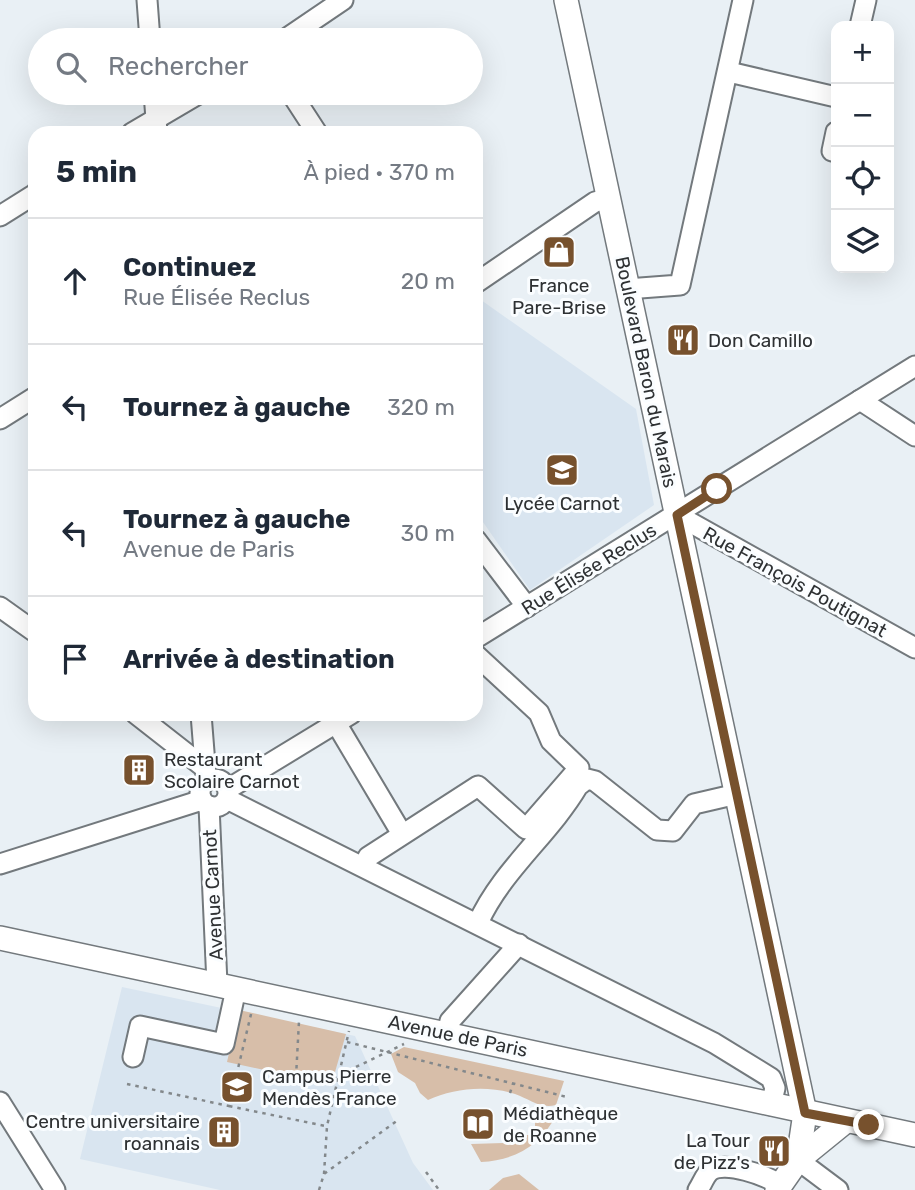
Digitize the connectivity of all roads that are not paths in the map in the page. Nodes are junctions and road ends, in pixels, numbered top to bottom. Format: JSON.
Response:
{"nodes":[{"id":1,"x":147,"y":0,"type":"edge"},
{"id":2,"x":343,"y":0,"type":"edge"},
{"id":3,"x":566,"y":0,"type":"edge"},
{"id":4,"x":743,"y":0,"type":"edge"},
{"id":5,"x":866,"y":0,"type":"edge"},
{"id":6,"x":861,"y":21,"type":"edge"},
{"id":7,"x":149,"y":28,"type":"edge"},
{"id":8,"x":302,"y":28,"type":"edge"},
{"id":9,"x":729,"y":72,"type":"junction"},
{"id":10,"x":831,"y":96,"type":"edge"},
{"id":11,"x":155,"y":105,"type":"edge"},
{"id":12,"x":184,"y":105,"type":"edge"},
{"id":13,"x":299,"y":105,"type":"edge"},
{"id":14,"x":156,"y":126,"type":"edge"},
{"id":15,"x":157,"y":126,"type":"edge"},
{"id":16,"x":312,"y":126,"type":"edge"},
{"id":17,"x":28,"y":198,"type":"edge"},
{"id":18,"x":609,"y":198,"type":"junction"},
{"id":19,"x":0,"y":216,"type":"edge"},
{"id":20,"x":483,"y":278,"type":"edge"},
{"id":21,"x":627,"y":289,"type":"junction"},
{"id":22,"x":915,"y":366,"type":"edge"},
{"id":23,"x":860,"y":400,"type":"junction"},
{"id":24,"x":28,"y":401,"type":"edge"},
{"id":25,"x":0,"y":419,"type":"edge"},
{"id":26,"x":915,"y":436,"type":"edge"},
{"id":27,"x":677,"y":515,"type":"junction"},
{"id":28,"x":483,"y":549,"type":"edge"},
{"id":29,"x":0,"y":607,"type":"edge"},
{"id":30,"x":527,"y":607,"type":"junction"},
{"id":31,"x":28,"y":627,"type":"edge"},
{"id":32,"x":483,"y":634,"type":"edge"},
{"id":33,"x":915,"y":648,"type":"edge"},
{"id":34,"x":483,"y":661,"type":"edge"},
{"id":35,"x":144,"y":721,"type":"edge"},
{"id":36,"x":202,"y":721,"type":"edge"},
{"id":37,"x":338,"y":721,"type":"edge"},
{"id":38,"x":345,"y":721,"type":"edge"},
{"id":39,"x":203,"y":739,"type":"junction"},
{"id":40,"x":172,"y":745,"type":"junction"},
{"id":41,"x":213,"y":791,"type":"junction"},
{"id":42,"x":737,"y":794,"type":"junction"},
{"id":43,"x":402,"y":834,"type":"junction"},
{"id":44,"x":0,"y":864,"type":"edge"},
{"id":45,"x":364,"y":866,"type":"junction"},
{"id":46,"x":478,"y":923,"type":"junction"},
{"id":47,"x":0,"y":938,"type":"edge"},
{"id":48,"x":519,"y":944,"type":"junction"},
{"id":49,"x":227,"y":987,"type":"junction"},
{"id":50,"x":447,"y":1033,"type":"junction"},
{"id":51,"x":133,"y":1057,"type":"dead end"},
{"id":52,"x":793,"y":1064,"type":"junction"},
{"id":53,"x":772,"y":1093,"type":"junction"},
{"id":54,"x":0,"y":1102,"type":"edge"},
{"id":55,"x":805,"y":1113,"type":"junction"},
{"id":56,"x":846,"y":1121,"type":"junction"},
{"id":57,"x":915,"y":1135,"type":"edge"},
{"id":58,"x":798,"y":1160,"type":"junction"},
{"id":59,"x":779,"y":1188,"type":"edge"},
{"id":60,"x":55,"y":1190,"type":"edge"},
{"id":61,"x":698,"y":1190,"type":"edge"},
{"id":62,"x":838,"y":1190,"type":"edge"}],
"edges":[{"from":1,"to":7,"type":"street"},
{"from":2,"to":8,"type":"street"},
{"from":3,"to":18,"type":"main road","name":"Boulevard Baron du Marais"},
{"from":4,"to":9,"type":"street"},
{"from":5,"to":6,"type":"street"},
{"from":9,"to":10,"type":"street"},
{"from":9,"to":21,"type":"street"},
{"from":11,"to":14,"type":"street"},
{"from":12,"to":15,"type":"street"},
{"from":13,"to":16,"type":"street"},
{"from":17,"to":19,"type":"street"},
{"from":18,"to":20,"type":"street"},
{"from":18,"to":21,"type":"main road","name":"Boulevard Baron du Marais"},
{"from":21,"to":27,"type":"main road","name":"Boulevard Baron du Marais"},
{"from":22,"to":23,"type":"street","name":"Rue Élisée Reclus"},
{"from":23,"to":26,"type":"street"},
{"from":23,"to":27,"type":"street","name":"Rue Élisée Reclus"},
{"from":24,"to":25,"type":"street"},
{"from":27,"to":30,"type":"street","name":"Rue Élisée Reclus"},
{"from":27,"to":33,"type":"street","name":"Rue François Poutignat"},
{"from":27,"to":42,"type":"main road","name":"Boulevard Baron du Marais"},
{"from":28,"to":30,"type":"street"},
{"from":29,"to":31,"type":"street"},
{"from":30,"to":32,"type":"street","name":"Rue Élisée Reclus"},
{"from":34,"to":43,"type":"street"},
{"from":35,"to":40,"type":"street"},
{"from":36,"to":39,"type":"street","name":"Avenue Carnot"},
{"from":37,"to":41,"type":"street"},
{"from":38,"to":43,"type":"street"},
{"from":39,"to":40,"type":"street"},
{"from":39,"to":41,"type":"street","name":"Avenue Carnot"},
{"from":40,"to":41,"type":"street"},
{"from":41,"to":44,"type":"street"},
{"from":41,"to":45,"type":"street"},
{"from":41,"to":49,"type":"street","name":"Avenue Carnot"},
{"from":42,"to":46,"type":"street"},
{"from":42,"to":52,"type":"main road","name":"Boulevard Baron du Marais"},
{"from":43,"to":45,"type":"street"},
{"from":45,"to":46,"type":"street"},
{"from":46,"to":48,"type":"street"},
{"from":47,"to":49,"type":"main road","name":"Avenue de Paris"},
{"from":48,"to":50,"type":"street"},
{"from":48,"to":53,"type":"street"},
{"from":49,"to":50,"type":"main road","name":"Avenue de Paris"},
{"from":49,"to":51,"type":"street","name":"Avenue Carnot"},
{"from":50,"to":53,"type":"main road","name":"Avenue de Paris"},
{"from":52,"to":53,"type":"street"},
{"from":52,"to":55,"type":"main road","name":"Boulevard Baron du Marais"},
{"from":53,"to":55,"type":"main road","name":"Avenue de Paris"},
{"from":54,"to":60,"type":"street"},
{"from":55,"to":56,"type":"main road","name":"Avenue de Paris"},
{"from":55,"to":58,"type":"main road"},
{"from":56,"to":57,"type":"main road","name":"Avenue de Paris"},
{"from":56,"to":58,"type":"main road"},
{"from":58,"to":59,"type":"main road"},
{"from":58,"to":62,"type":"street"},
{"from":59,"to":61,"type":"street"}]}
